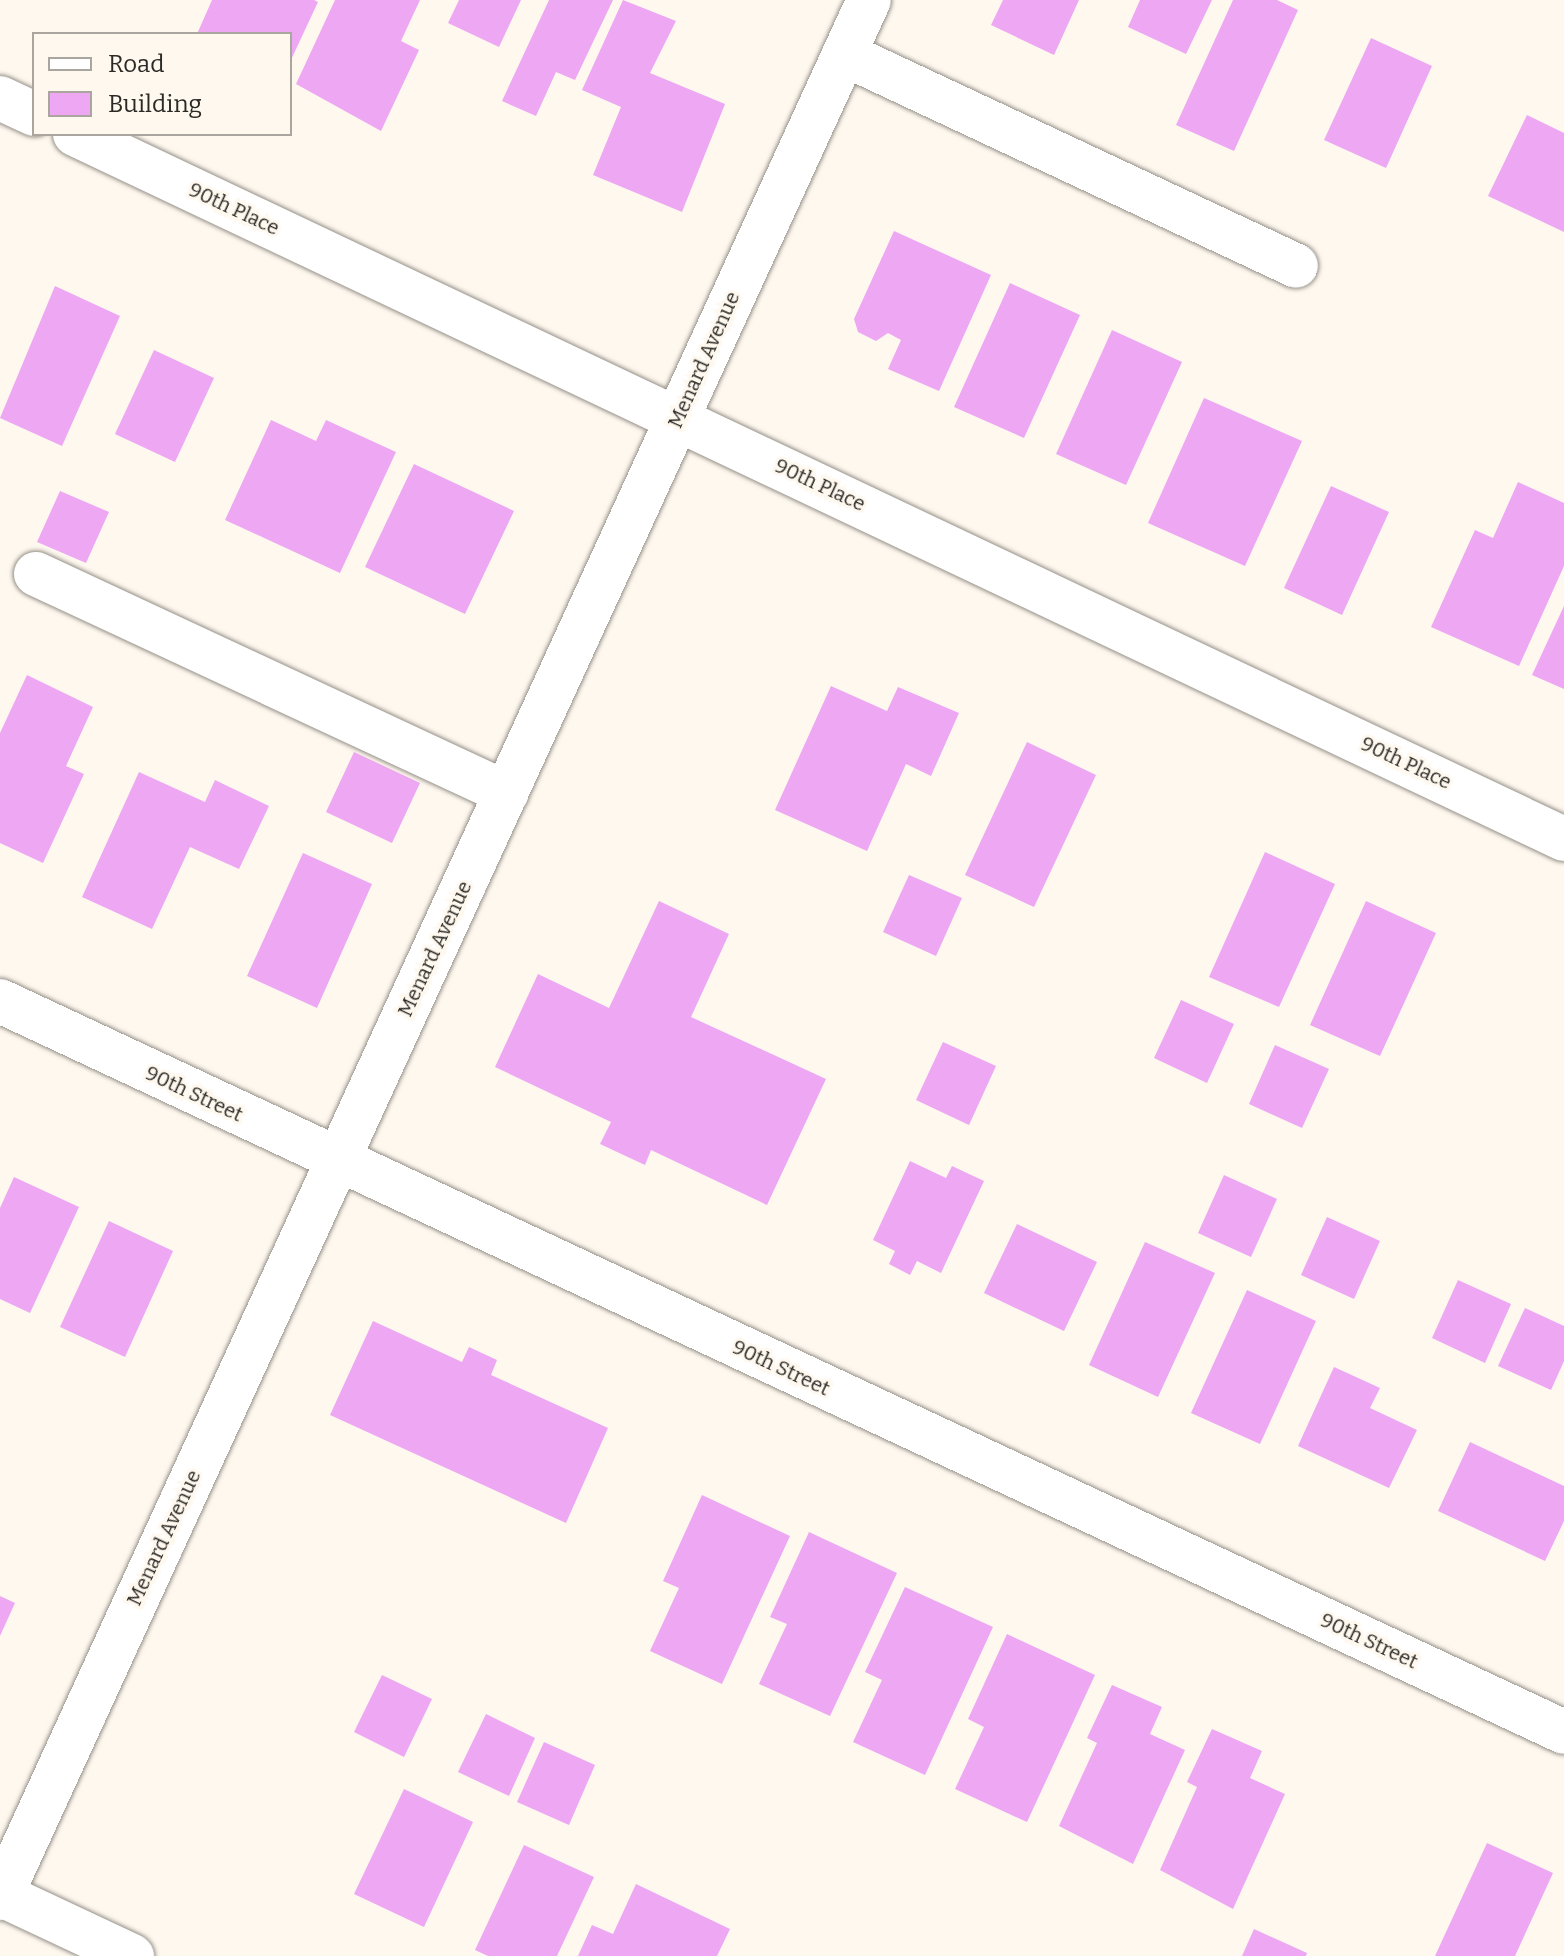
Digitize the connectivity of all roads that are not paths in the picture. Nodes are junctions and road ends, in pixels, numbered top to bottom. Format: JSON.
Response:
{"nodes":[{"id":1,"x":869,"y":0,"type":"edge"},
{"id":2,"x":844,"y":54,"type":"junction"},
{"id":3,"x":0,"y":98,"type":"edge"},
{"id":4,"x":32,"y":113,"type":"edge"},
{"id":5,"x":79,"y":136,"type":"edge"},
{"id":6,"x":1296,"y":266,"type":"dead end"},
{"id":7,"x":678,"y":418,"type":"junction"},
{"id":8,"x":36,"y":574,"type":"dead end"},
{"id":9,"x":506,"y":793,"type":"junction"},
{"id":10,"x":1564,"y":839,"type":"edge"},
{"id":11,"x":0,"y":1001,"type":"edge"},
{"id":12,"x":337,"y":1162,"type":"junction"},
{"id":13,"x":1564,"y":1732,"type":"edge"},
{"id":14,"x":1,"y":1895,"type":"edge"},
{"id":15,"x":132,"y":1956,"type":"edge"}],
"edges":[{"from":1,"to":2,"type":"street","name":"Menard Avenue"},
{"from":2,"to":6,"type":"street"},
{"from":2,"to":7,"type":"street","name":"Menard Avenue"},
{"from":3,"to":4,"type":"street"},
{"from":5,"to":7,"type":"street","name":"90th Place"},
{"from":7,"to":9,"type":"street","name":"Menard Avenue"},
{"from":7,"to":10,"type":"street","name":"90th Place"},
{"from":8,"to":9,"type":"street"},
{"from":9,"to":12,"type":"street","name":"Menard Avenue"},
{"from":11,"to":12,"type":"street","name":"90th Street"},
{"from":12,"to":13,"type":"street","name":"90th Street"},
{"from":12,"to":14,"type":"street","name":"Menard Avenue"},
{"from":14,"to":15,"type":"street"}]}
